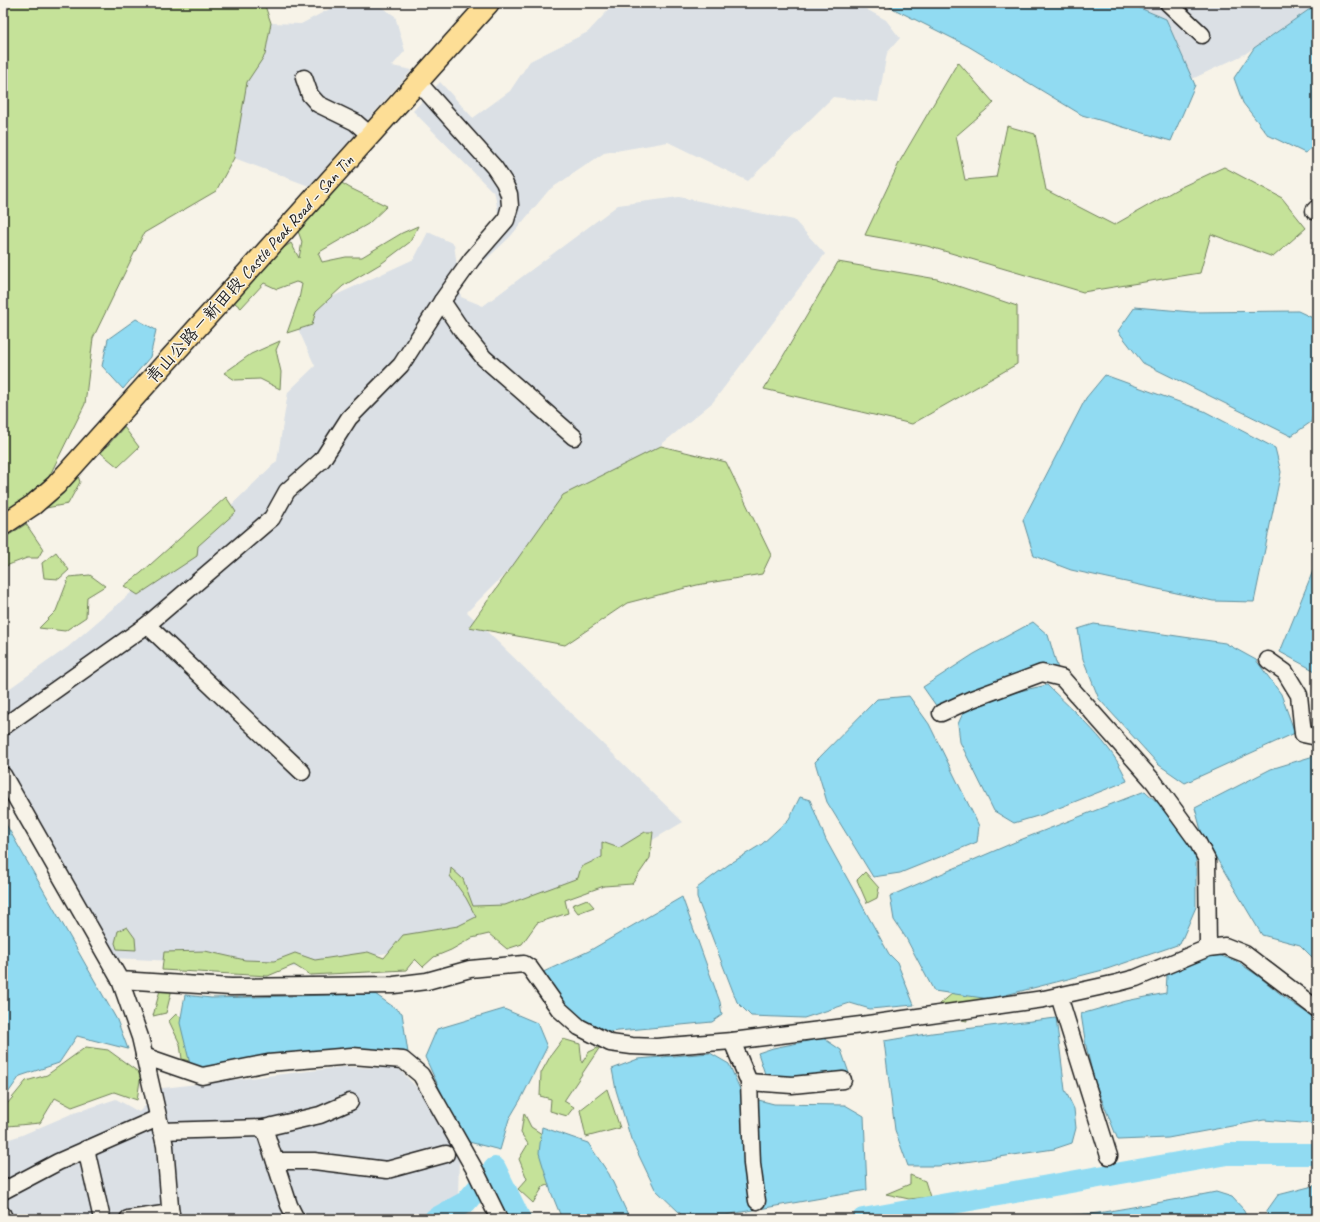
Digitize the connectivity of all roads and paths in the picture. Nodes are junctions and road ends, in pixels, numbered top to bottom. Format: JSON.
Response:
{"nodes":[{"id":1,"x":489,"y":3,"type":"edge"},
{"id":2,"x":1168,"y":3,"type":"edge"},
{"id":3,"x":1202,"y":35,"type":"dead end"},
{"id":4,"x":304,"y":78,"type":"dead end"},
{"id":5,"x":418,"y":82,"type":"junction"},
{"id":6,"x":370,"y":135,"type":"junction"},
{"id":7,"x":442,"y":301,"type":"junction"},
{"id":8,"x":574,"y":437,"type":"dead end"},
{"id":9,"x":3,"y":525,"type":"edge"},
{"id":10,"x":147,"y":626,"type":"junction"},
{"id":11,"x":1268,"y":660,"type":"dead end"},
{"id":12,"x":941,"y":713,"type":"dead end"},
{"id":13,"x":3,"y":727,"type":"edge"},
{"id":14,"x":1317,"y":737,"type":"edge"},
{"id":15,"x":302,"y":772,"type":"dead end"},
{"id":16,"x":3,"y":775,"type":"edge"},
{"id":17,"x":1208,"y":948,"type":"junction"},
{"id":18,"x":120,"y":980,"type":"junction"},
{"id":19,"x":1059,"y":996,"type":"junction"},
{"id":20,"x":1317,"y":1009,"type":"edge"},
{"id":21,"x":732,"y":1041,"type":"junction"},
{"id":22,"x":144,"y":1056,"type":"junction"},
{"id":23,"x":843,"y":1080,"type":"dead end"},
{"id":24,"x":749,"y":1082,"type":"junction"},
{"id":25,"x":350,"y":1102,"type":"dead end"},
{"id":26,"x":160,"y":1125,"type":"junction"},
{"id":27,"x":264,"y":1128,"type":"junction"},
{"id":28,"x":86,"y":1149,"type":"junction"},
{"id":29,"x":446,"y":1154,"type":"dead end"},
{"id":30,"x":1109,"y":1156,"type":"dead end"},
{"id":31,"x":275,"y":1161,"type":"junction"},
{"id":32,"x":3,"y":1191,"type":"edge"},
{"id":33,"x":757,"y":1202,"type":"dead end"},
{"id":34,"x":3,"y":1215,"type":"edge"},
{"id":35,"x":171,"y":1216,"type":"edge"},
{"id":36,"x":4,"y":1219,"type":"edge"},
{"id":37,"x":102,"y":1219,"type":"edge"},
{"id":38,"x":128,"y":1219,"type":"edge"},
{"id":39,"x":296,"y":1219,"type":"edge"},
{"id":40,"x":498,"y":1219,"type":"edge"}],
"edges":[{"from":1,"to":5,"type":"main road","name":"青山公路－新田段 Castle Peak Road – San Tin"},
{"from":2,"to":3,"type":"street"},
{"from":4,"to":6,"type":"street"},
{"from":5,"to":6,"type":"main road","name":"青山公路－新田段 Castle Peak Road – San Tin"},
{"from":5,"to":7,"type":"street"},
{"from":6,"to":9,"type":"main road","name":"青山公路－新田段 Castle Peak Road – San Tin"},
{"from":7,"to":8,"type":"street"},
{"from":7,"to":10,"type":"street"},
{"from":10,"to":13,"type":"street"},
{"from":10,"to":15,"type":"street"},
{"from":11,"to":14,"type":"street"},
{"from":12,"to":17,"type":"street"},
{"from":16,"to":18,"type":"street"},
{"from":17,"to":19,"type":"street"},
{"from":17,"to":20,"type":"street"},
{"from":18,"to":21,"type":"street"},
{"from":18,"to":22,"type":"street"},
{"from":19,"to":21,"type":"street"},
{"from":19,"to":30,"type":"street"},
{"from":21,"to":24,"type":"street"},
{"from":22,"to":26,"type":"street"},
{"from":22,"to":40,"type":"street"},
{"from":23,"to":24,"type":"street"},
{"from":24,"to":33,"type":"street"},
{"from":25,"to":27,"type":"street"},
{"from":26,"to":27,"type":"street"},
{"from":26,"to":28,"type":"street"},
{"from":26,"to":35,"type":"street"},
{"from":27,"to":31,"type":"street"},
{"from":28,"to":32,"type":"street"},
{"from":28,"to":37,"type":"street"},
{"from":29,"to":31,"type":"street"},
{"from":31,"to":39,"type":"street"},
{"from":34,"to":36,"type":"street"},
{"from":35,"to":38,"type":"street"}]}
